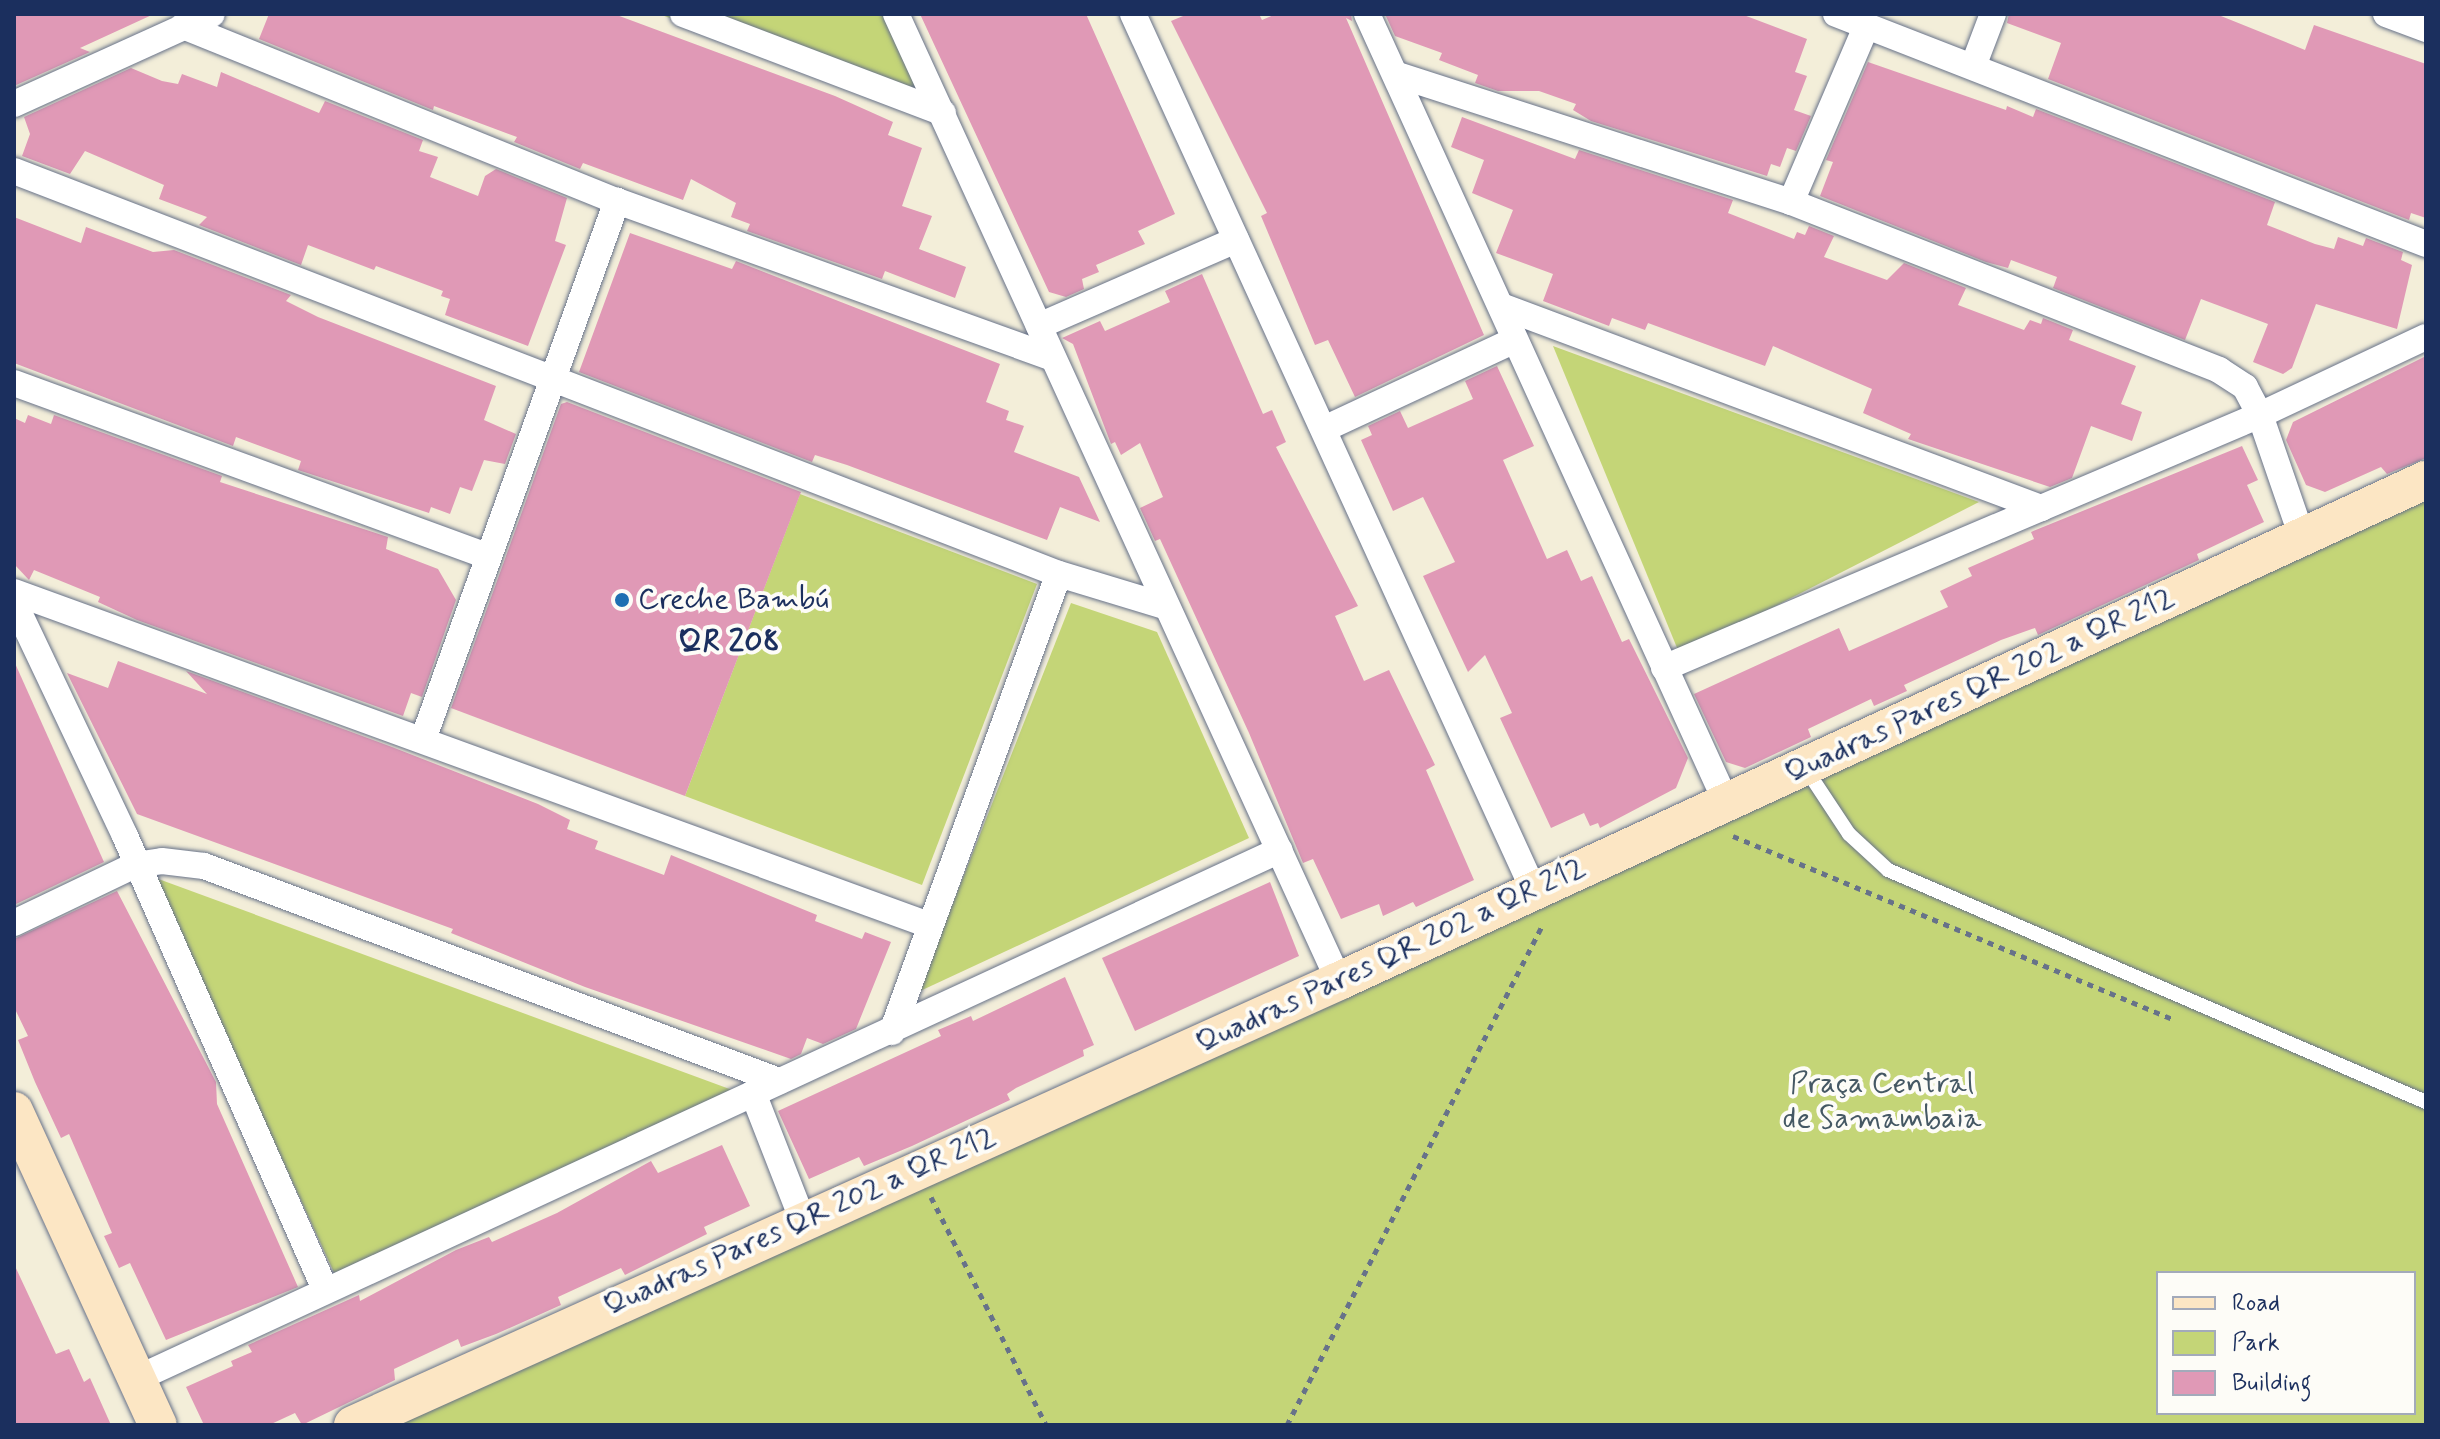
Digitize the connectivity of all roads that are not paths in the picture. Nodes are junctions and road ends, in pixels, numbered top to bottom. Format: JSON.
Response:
{"nodes":[{"id":1,"x":683,"y":14,"type":"edge"},
{"id":2,"x":896,"y":14,"type":"edge"},
{"id":3,"x":1133,"y":14,"type":"edge"},
{"id":4,"x":1367,"y":14,"type":"edge"},
{"id":5,"x":1836,"y":14,"type":"edge"},
{"id":6,"x":1993,"y":14,"type":"edge"},
{"id":7,"x":2386,"y":14,"type":"edge"},
{"id":8,"x":202,"y":18,"type":"edge"},
{"id":9,"x":1866,"y":27,"type":"junction"},
{"id":10,"x":2426,"y":29,"type":"edge"},
{"id":11,"x":1974,"y":64,"type":"junction"},
{"id":12,"x":1398,"y":75,"type":"junction"},
{"id":13,"x":14,"y":104,"type":"edge"},
{"id":14,"x":943,"y":113,"type":"junction"},
{"id":15,"x":14,"y":171,"type":"edge"},
{"id":16,"x":617,"y":201,"type":"junction"},
{"id":17,"x":1791,"y":202,"type":"junction"},
{"id":18,"x":1236,"y":240,"type":"junction"},
{"id":19,"x":2426,"y":244,"type":"edge"},
{"id":20,"x":1501,"y":306,"type":"junction"},
{"id":21,"x":1039,"y":326,"type":"junction"},
{"id":22,"x":2426,"y":337,"type":"edge"},
{"id":23,"x":1513,"y":341,"type":"junction"},
{"id":24,"x":1051,"y":357,"type":"junction"},
{"id":25,"x":555,"y":382,"type":"junction"},
{"id":26,"x":14,"y":383,"type":"edge"},
{"id":27,"x":2260,"y":415,"type":"junction"},
{"id":28,"x":1324,"y":429,"type":"junction"},
{"id":29,"x":2426,"y":480,"type":"edge"},
{"id":30,"x":2041,"y":508,"type":"junction"},
{"id":31,"x":2302,"y":537,"type":"junction"},
{"id":32,"x":487,"y":556,"type":"junction"},
{"id":33,"x":1059,"y":574,"type":"junction"},
{"id":34,"x":14,"y":592,"type":"edge"},
{"id":35,"x":14,"y":602,"type":"edge"},
{"id":36,"x":1164,"y":606,"type":"junction"},
{"id":37,"x":1664,"y":668,"type":"junction"},
{"id":38,"x":424,"y":737,"type":"junction"},
{"id":39,"x":1806,"y":769,"type":"junction"},
{"id":40,"x":1726,"y":818,"type":"junction"},
{"id":41,"x":1280,"y":850,"type":"junction"},
{"id":42,"x":135,"y":865,"type":"junction"},
{"id":43,"x":1539,"y":904,"type":"junction"},
{"id":44,"x":14,"y":923,"type":"edge"},
{"id":45,"x":929,"y":925,"type":"junction"},
{"id":46,"x":1339,"y":981,"type":"junction"},
{"id":47,"x":892,"y":1032,"type":"junction"},
{"id":48,"x":779,"y":1081,"type":"junction"},
{"id":49,"x":753,"y":1093,"type":"junction"},
{"id":50,"x":2426,"y":1102,"type":"edge"},
{"id":51,"x":14,"y":1111,"type":"edge"},
{"id":52,"x":802,"y":1219,"type":"junction"},
{"id":53,"x":325,"y":1290,"type":"junction"},
{"id":54,"x":136,"y":1379,"type":"junction"},
{"id":55,"x":158,"y":1425,"type":"edge"},
{"id":56,"x":353,"y":1425,"type":"edge"}],
"edges":[{"from":1,"to":14,"type":"street"},
{"from":2,"to":14,"type":"street"},
{"from":3,"to":18,"type":"street"},
{"from":4,"to":12,"type":"street"},
{"from":5,"to":9,"type":"street"},
{"from":6,"to":11,"type":"street"},
{"from":7,"to":10,"type":"street"},
{"from":8,"to":13,"type":"street"},
{"from":8,"to":16,"type":"street"},
{"from":9,"to":11,"type":"street"},
{"from":9,"to":17,"type":"street"},
{"from":11,"to":19,"type":"street"},
{"from":12,"to":17,"type":"street"},
{"from":12,"to":20,"type":"street"},
{"from":14,"to":21,"type":"street"},
{"from":15,"to":25,"type":"street"},
{"from":16,"to":24,"type":"street"},
{"from":16,"to":25,"type":"street"},
{"from":17,"to":27,"type":"street"},
{"from":18,"to":21,"type":"street"},
{"from":18,"to":28,"type":"street"},
{"from":20,"to":23,"type":"street"},
{"from":20,"to":30,"type":"street"},
{"from":21,"to":24,"type":"street"},
{"from":22,"to":27,"type":"street"},
{"from":23,"to":28,"type":"street"},
{"from":23,"to":37,"type":"street"},
{"from":24,"to":36,"type":"street"},
{"from":25,"to":32,"type":"street"},
{"from":25,"to":33,"type":"street"},
{"from":26,"to":32,"type":"street"},
{"from":27,"to":30,"type":"street"},
{"from":27,"to":31,"type":"street"},
{"from":28,"to":43,"type":"street"},
{"from":29,"to":31,"type":"street","name":"Quadras Pares QR 202 a QR 212"},
{"from":30,"to":37,"type":"street"},
{"from":31,"to":39,"type":"street","name":"Quadras Pares QR 202 a QR 212"},
{"from":32,"to":38,"type":"street"},
{"from":33,"to":36,"type":"street"},
{"from":33,"to":45,"type":"street"},
{"from":34,"to":38,"type":"street"},
{"from":35,"to":42,"type":"street"},
{"from":36,"to":41,"type":"street"},
{"from":37,"to":40,"type":"street"},
{"from":38,"to":45,"type":"street"},
{"from":39,"to":40,"type":"street","name":"Quadras Pares QR 202 a QR 212"},
{"from":39,"to":50,"type":"lane"},
{"from":40,"to":43,"type":"street","name":"Quadras Pares QR 202 a QR 212"},
{"from":41,"to":46,"type":"street"},
{"from":41,"to":47,"type":"street"},
{"from":42,"to":44,"type":"street"},
{"from":42,"to":48,"type":"street"},
{"from":42,"to":53,"type":"street"},
{"from":43,"to":46,"type":"street","name":"Quadras Pares QR 202 a QR 212"},
{"from":45,"to":47,"type":"street"},
{"from":46,"to":52,"type":"street","name":"Quadras Pares QR 202 a QR 212"},
{"from":47,"to":48,"type":"street"},
{"from":48,"to":49,"type":"street"},
{"from":49,"to":52,"type":"street"},
{"from":49,"to":53,"type":"street"},
{"from":51,"to":54,"type":"street"},
{"from":52,"to":56,"type":"street","name":"Quadras Pares QR 202 a QR 212"},
{"from":53,"to":54,"type":"street"},
{"from":54,"to":55,"type":"street"}]}
